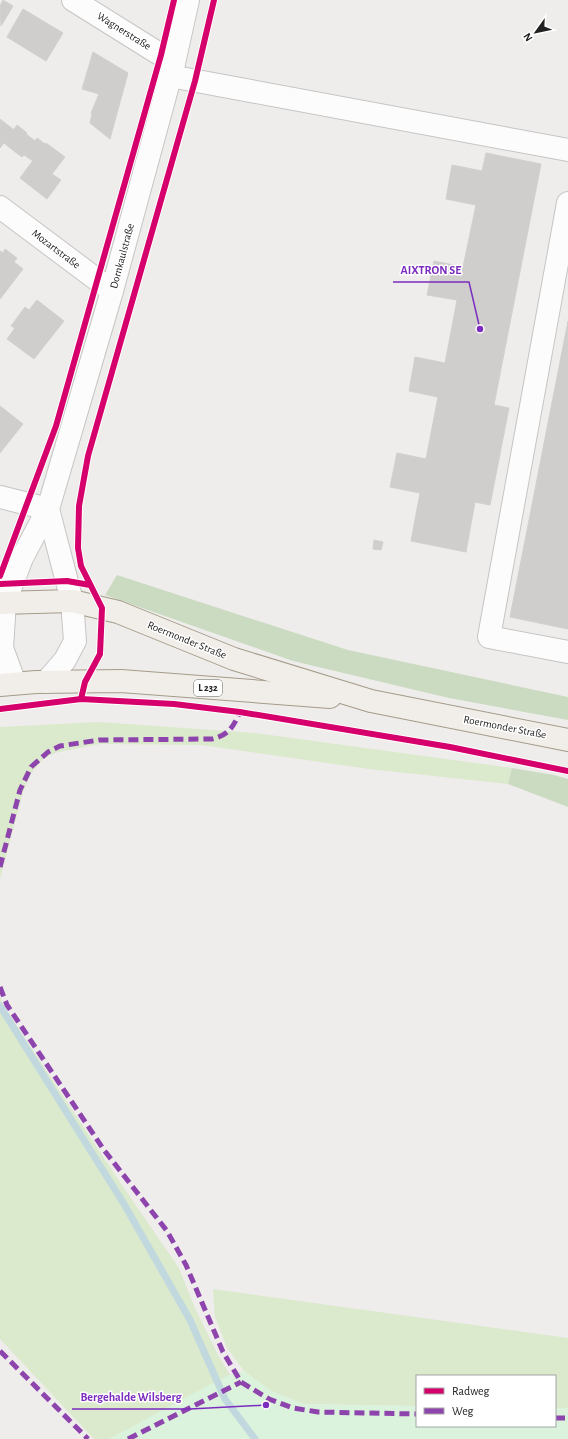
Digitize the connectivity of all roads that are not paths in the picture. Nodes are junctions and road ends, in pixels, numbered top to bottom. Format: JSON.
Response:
{"nodes":[{"id":1,"x":73,"y":0,"type":"edge"},
{"id":2,"x":188,"y":0,"type":"edge"},
{"id":3,"x":172,"y":70,"type":"junction"},
{"id":4,"x":568,"y":150,"type":"edge"},
{"id":5,"x":568,"y":203,"type":"edge"},
{"id":6,"x":0,"y":207,"type":"edge"},
{"id":7,"x":112,"y":291,"type":"junction"},
{"id":8,"x":0,"y":497,"type":"edge"},
{"id":9,"x":48,"y":510,"type":"junction"},
{"id":10,"x":72,"y":601,"type":"junction"},
{"id":11,"x":2,"y":603,"type":"edge"},
{"id":12,"x":568,"y":652,"type":"edge"},
{"id":13,"x":46,"y":682,"type":"junction"},
{"id":14,"x":7,"y":684,"type":"edge"},
{"id":15,"x":371,"y":701,"type":"junction"},
{"id":16,"x":568,"y":740,"type":"edge"}],
"edges":[{"from":1,"to":3,"type":"street","name":"Wagnerstraße"},
{"from":2,"to":3,"type":"street","name":"Dornkaulstraße"},
{"from":3,"to":4,"type":"street"},
{"from":3,"to":7,"type":"street","name":"Dornkaulstraße"},
{"from":5,"to":12,"type":"street"},
{"from":6,"to":7,"type":"street","name":"Mozartstraße"},
{"from":7,"to":9,"type":"street","name":"Dornkaulstraße"},
{"from":8,"to":9,"type":"street"},
{"from":9,"to":10,"type":"street"},
{"from":9,"to":11,"type":"street","name":"Dornkaulstraße"},
{"from":10,"to":11,"type":"main road","name":"Roermonder Straße","number":"L 232"},
{"from":10,"to":13,"type":"street"},
{"from":10,"to":15,"type":"main road","name":"Roermonder Straße","number":"L 232"},
{"from":11,"to":14,"type":"street","name":"Dornkaulstraße"},
{"from":13,"to":14,"type":"main road","name":"Roermonder Straße","number":"L 232"},
{"from":13,"to":15,"type":"main road","name":"Roermonder Straße","number":"L 232"},
{"from":15,"to":16,"type":"main road","name":"Roermonder Straße","number":"L 232"}]}
